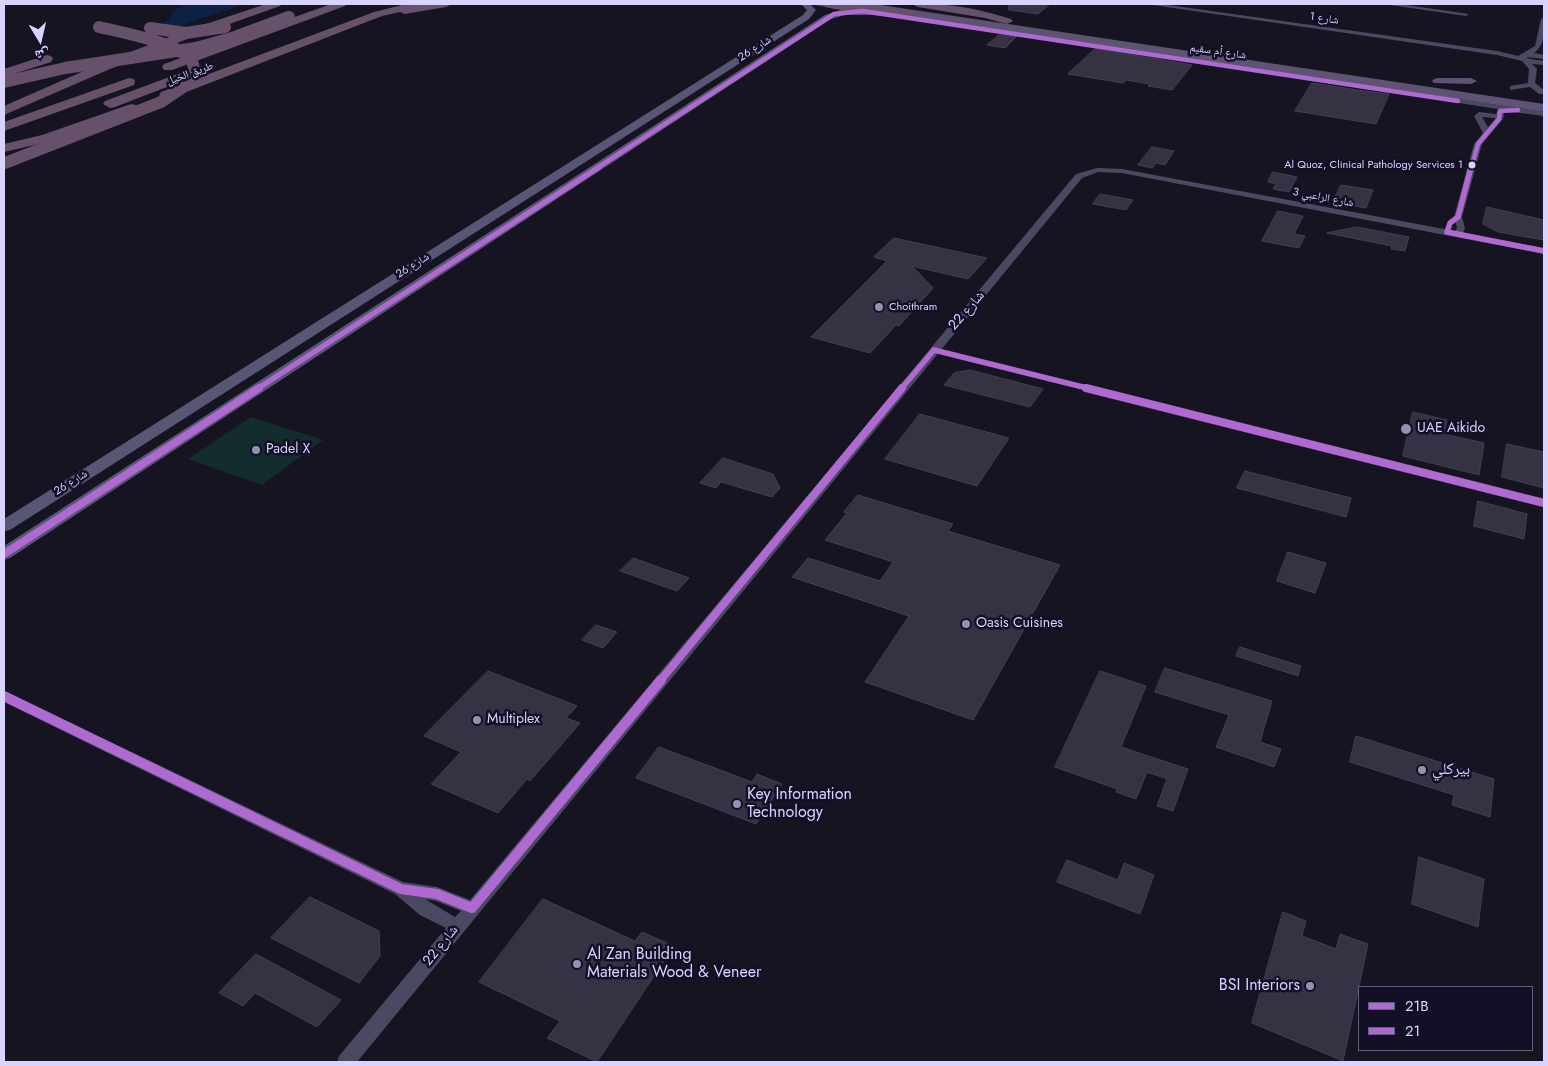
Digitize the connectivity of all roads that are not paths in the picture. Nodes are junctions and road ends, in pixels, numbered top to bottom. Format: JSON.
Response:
{"nodes":[{"id":1,"x":324,"y":4,"type":"edge"},
{"id":2,"x":341,"y":4,"type":"edge"},
{"id":3,"x":377,"y":4,"type":"edge"},
{"id":4,"x":418,"y":4,"type":"edge"},
{"id":5,"x":446,"y":4,"type":"edge"},
{"id":6,"x":805,"y":4,"type":"edge"},
{"id":7,"x":812,"y":4,"type":"edge"},
{"id":8,"x":825,"y":4,"type":"edge"},
{"id":9,"x":836,"y":4,"type":"edge"},
{"id":10,"x":859,"y":4,"type":"edge"},
{"id":11,"x":918,"y":4,"type":"edge"},
{"id":12,"x":1149,"y":4,"type":"edge"},
{"id":13,"x":1386,"y":4,"type":"edge"},
{"id":14,"x":1418,"y":6,"type":"edge"},
{"id":15,"x":285,"y":8,"type":"edge"},
{"id":16,"x":900,"y":9,"type":"edge"},
{"id":17,"x":869,"y":12,"type":"junction"},
{"id":18,"x":1466,"y":14,"type":"dead end"},
{"id":19,"x":1544,"y":19,"type":"edge"},
{"id":20,"x":1007,"y":21,"type":"junction"},
{"id":21,"x":1544,"y":24,"type":"edge"},
{"id":22,"x":316,"y":39,"type":"junction"},
{"id":23,"x":1538,"y":47,"type":"junction"},
{"id":24,"x":1180,"y":53,"type":"junction"},
{"id":25,"x":1525,"y":57,"type":"junction"},
{"id":26,"x":47,"y":60,"type":"dead end"},
{"id":27,"x":749,"y":61,"type":"junction"},
{"id":28,"x":1543,"y":61,"type":"edge"},
{"id":29,"x":1533,"y":69,"type":"junction"},
{"id":30,"x":4,"y":73,"type":"edge"},
{"id":31,"x":1374,"y":74,"type":"junction"},
{"id":32,"x":1328,"y":80,"type":"junction"},
{"id":33,"x":1471,"y":81,"type":"dead end"},
{"id":34,"x":4,"y":82,"type":"edge"},
{"id":35,"x":1531,"y":84,"type":"junction"},
{"id":36,"x":1512,"y":88,"type":"dead end"},
{"id":37,"x":1543,"y":97,"type":"edge"},
{"id":38,"x":27,"y":101,"type":"junction"},
{"id":39,"x":1544,"y":108,"type":"edge"},
{"id":40,"x":1518,"y":110,"type":"junction"},
{"id":41,"x":4,"y":112,"type":"edge"},
{"id":42,"x":1544,"y":114,"type":"edge"},
{"id":43,"x":1499,"y":116,"type":"junction"},
{"id":44,"x":4,"y":127,"type":"edge"},
{"id":45,"x":1487,"y":133,"type":"junction"},
{"id":46,"x":4,"y":146,"type":"edge"},
{"id":47,"x":599,"y":148,"type":"junction"},
{"id":48,"x":604,"y":162,"type":"junction"},
{"id":49,"x":4,"y":163,"type":"edge"},
{"id":50,"x":1097,"y":170,"type":"joint"},
{"id":51,"x":1458,"y":217,"type":"junction"},
{"id":52,"x":1447,"y":232,"type":"junction"},
{"id":53,"x":1458,"y":234,"type":"junction"},
{"id":54,"x":1544,"y":251,"type":"edge"},
{"id":55,"x":4,"y":526,"type":"edge"},
{"id":56,"x":4,"y":554,"type":"edge"},
{"id":57,"x":4,"y":696,"type":"edge"},
{"id":58,"x":401,"y":889,"type":"junction"},
{"id":59,"x":472,"y":908,"type":"junction"},
{"id":60,"x":457,"y":926,"type":"junction"},
{"id":61,"x":346,"y":1062,"type":"edge"}],
"edges":[{"from":1,"to":15,"type":"highway"},
{"from":2,"to":44,"type":"highway","name":"طريق الخيل"},
{"from":3,"to":46,"type":"highway","name":"طريق الخيل"},
{"from":4,"to":22,"type":"highway"},
{"from":5,"to":22,"type":"highway"},
{"from":6,"to":27,"type":"main road","name":"شارع 26"},
{"from":7,"to":17,"type":"street"},
{"from":8,"to":16,"type":"highway"},
{"from":9,"to":16,"type":"highway"},
{"from":10,"to":16,"type":"main road","name":"شارع أم سقيم"},
{"from":11,"to":20,"type":"highway"},
{"from":12,"to":25,"type":"street","name":"شارع 1"},
{"from":13,"to":14,"type":"street"},
{"from":14,"to":18,"type":"street"},
{"from":15,"to":34,"type":"highway","bridge":true},
{"from":15,"to":38,"type":"highway"},
{"from":15,"to":38,"type":"highway"},
{"from":15,"to":49,"type":"highway","bridge":true},
{"from":16,"to":20,"type":"main road","name":"شارع أم سقيم"},
{"from":16,"to":24,"type":"main road","name":"شارع أم سقيم"},
{"from":17,"to":27,"type":"main road","name":"شارع 26"},
{"from":17,"to":32,"type":"street"},
{"from":19,"to":21,"type":"street"},
{"from":20,"to":31,"type":"main road","name":"شارع أم سقيم"},
{"from":21,"to":23,"type":"street"},
{"from":22,"to":46,"type":"highway"},
{"from":23,"to":25,"type":"street"},
{"from":23,"to":28,"type":"street"},
{"from":24,"to":32,"type":"main road"},
{"from":24,"to":39,"type":"main road","name":"شارع أم سقيم"},
{"from":25,"to":28,"type":"street","name":"شارع 1"},
{"from":25,"to":29,"type":"street"},
{"from":26,"to":30,"type":"highway"},
{"from":27,"to":47,"type":"main road","name":"شارع 26"},
{"from":27,"to":48,"type":"main road","name":"شارع 26"},
{"from":28,"to":29,"type":"street"},
{"from":29,"to":35,"type":"street"},
{"from":31,"to":33,"type":"main road"},
{"from":31,"to":37,"type":"main road","name":"شارع أم سقيم"},
{"from":32,"to":40,"type":"street"},
{"from":35,"to":36,"type":"street"},
{"from":35,"to":37,"type":"street"},
{"from":38,"to":41,"type":"highway"},
{"from":40,"to":42,"type":"street"},
{"from":40,"to":43,"type":"street"},
{"from":43,"to":45,"type":"street"},
{"from":43,"to":45,"type":"street"},
{"from":45,"to":51,"type":"street"},
{"from":47,"to":48,"type":"main road"},
{"from":47,"to":55,"type":"main road","name":"شارع 26"},
{"from":48,"to":56,"type":"main road","name":"شارع 26"},
{"from":50,"to":52,"type":"street","name":"شارع الراعبي 3"},
{"from":50,"to":59,"type":"street","name":"شارع 22"},
{"from":51,"to":52,"type":"street"},
{"from":51,"to":53,"type":"street"},
{"from":52,"to":53,"type":"street","name":"شارع الراعبي 3"},
{"from":53,"to":54,"type":"street","name":"شارع الراعبي 3"},
{"from":57,"to":58,"type":"street"},
{"from":58,"to":59,"type":"street"},
{"from":58,"to":60,"type":"street"},
{"from":59,"to":60,"type":"street","name":"شارع 22"},
{"from":60,"to":61,"type":"street","name":"شارع 22"}]}
